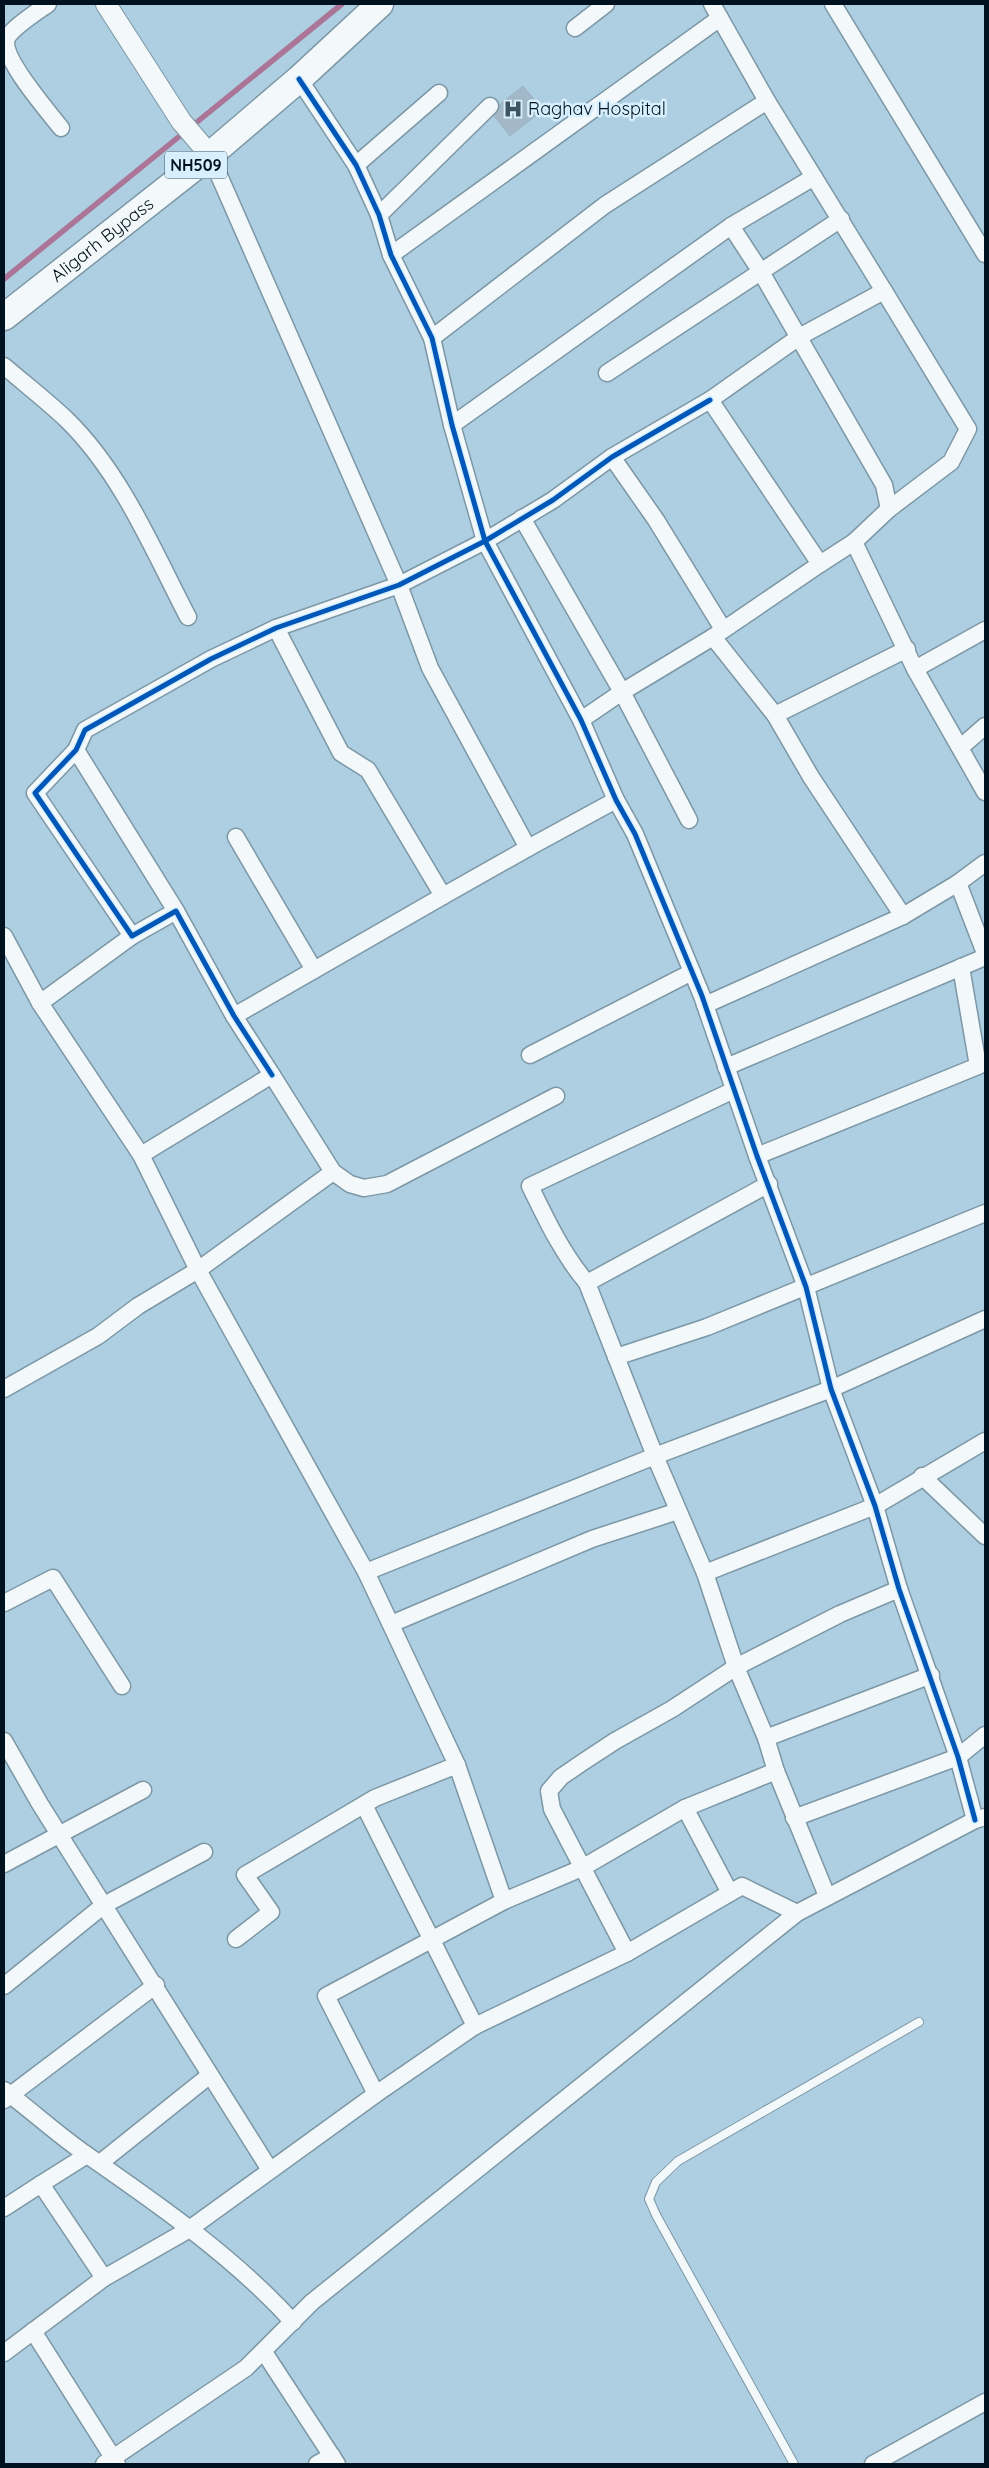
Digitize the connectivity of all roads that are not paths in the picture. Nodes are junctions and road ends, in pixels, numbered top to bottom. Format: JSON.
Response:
{"nodes":[{"id":1,"x":48,"y":4,"type":"edge"},
{"id":2,"x":106,"y":4,"type":"edge"},
{"id":3,"x":380,"y":4,"type":"edge"},
{"id":4,"x":606,"y":4,"type":"edge"},
{"id":5,"x":712,"y":4,"type":"edge"},
{"id":6,"x":833,"y":4,"type":"edge"},
{"id":7,"x":720,"y":18,"type":"junction"},
{"id":8,"x":575,"y":28,"type":"dead end"},
{"id":9,"x":299,"y":79,"type":"junction"},
{"id":10,"x":439,"y":93,"type":"dead end"},
{"id":11,"x":767,"y":101,"type":"junction"},
{"id":12,"x":490,"y":106,"type":"dead end"},
{"id":13,"x":61,"y":128,"type":"dead end"},
{"id":14,"x":205,"y":150,"type":"junction"},
{"id":15,"x":356,"y":165,"type":"junction"},
{"id":16,"x":814,"y":177,"type":"junction"},
{"id":17,"x":379,"y":216,"type":"junction"},
{"id":18,"x":841,"y":219,"type":"junction"},
{"id":19,"x":731,"y":226,"type":"junction"},
{"id":20,"x":985,"y":254,"type":"edge"},
{"id":21,"x":391,"y":255,"type":"junction"},
{"id":22,"x":760,"y":272,"type":"junction"},
{"id":23,"x":884,"y":291,"type":"junction"},
{"id":24,"x":4,"y":317,"type":"edge"},
{"id":25,"x":798,"y":337,"type":"junction"},
{"id":26,"x":432,"y":338,"type":"junction"},
{"id":27,"x":4,"y":366,"type":"edge"},
{"id":28,"x":607,"y":373,"type":"dead end"},
{"id":29,"x":710,"y":400,"type":"junction"},
{"id":30,"x":452,"y":425,"type":"junction"},
{"id":31,"x":612,"y":457,"type":"junction"},
{"id":32,"x":889,"y":509,"type":"junction"},
{"id":33,"x":522,"y":518,"type":"junction"},
{"id":34,"x":485,"y":541,"type":"junction"},
{"id":35,"x":854,"y":542,"type":"junction"},
{"id":36,"x":820,"y":564,"type":"junction"},
{"id":37,"x":399,"y":585,"type":"junction"},
{"id":38,"x":188,"y":617,"type":"dead end"},
{"id":39,"x":276,"y":628,"type":"junction"},
{"id":40,"x":985,"y":630,"type":"edge"},
{"id":41,"x":718,"y":633,"type":"junction"},
{"id":42,"x":907,"y":650,"type":"junction"},
{"id":43,"x":915,"y":670,"type":"junction"},
{"id":44,"x":622,"y":692,"type":"junction"},
{"id":45,"x":775,"y":715,"type":"junction"},
{"id":46,"x":581,"y":720,"type":"junction"},
{"id":47,"x":985,"y":726,"type":"edge"},
{"id":48,"x":961,"y":747,"type":"junction"},
{"id":49,"x":76,"y":750,"type":"junction"},
{"id":50,"x":985,"y":792,"type":"edge"},
{"id":51,"x":616,"y":800,"type":"junction"},
{"id":52,"x":689,"y":820,"type":"dead end"},
{"id":53,"x":236,"y":837,"type":"dead end"},
{"id":54,"x":528,"y":848,"type":"junction"},
{"id":55,"x":985,"y":863,"type":"edge"},
{"id":56,"x":958,"y":883,"type":"junction"},
{"id":57,"x":444,"y":896,"type":"junction"},
{"id":58,"x":176,"y":911,"type":"junction"},
{"id":59,"x":903,"y":916,"type":"junction"},
{"id":60,"x":4,"y":936,"type":"edge"},
{"id":61,"x":132,"y":936,"type":"junction"},
{"id":62,"x":985,"y":955,"type":"edge"},
{"id":63,"x":961,"y":967,"type":"junction"},
{"id":64,"x":314,"y":970,"type":"junction"},
{"id":65,"x":692,"y":972,"type":"junction"},
{"id":66,"x":40,"y":1003,"type":"junction"},
{"id":67,"x":705,"y":1006,"type":"junction"},
{"id":68,"x":234,"y":1016,"type":"junction"},
{"id":69,"x":530,"y":1055,"type":"dead end"},
{"id":70,"x":982,"y":1064,"type":"edge"},
{"id":71,"x":726,"y":1067,"type":"junction"},
{"id":72,"x":272,"y":1075,"type":"junction"},
{"id":73,"x":734,"y":1090,"type":"junction"},
{"id":74,"x":556,"y":1096,"type":"dead end"},
{"id":75,"x":141,"y":1155,"type":"junction"},
{"id":76,"x":757,"y":1156,"type":"junction"},
{"id":77,"x":333,"y":1172,"type":"junction"},
{"id":78,"x":769,"y":1184,"type":"junction"},
{"id":79,"x":985,"y":1213,"type":"edge"},
{"id":80,"x":198,"y":1270,"type":"junction"},
{"id":81,"x":587,"y":1283,"type":"junction"},
{"id":82,"x":806,"y":1287,"type":"junction"},
{"id":83,"x":985,"y":1319,"type":"edge"},
{"id":84,"x":616,"y":1357,"type":"junction"},
{"id":85,"x":4,"y":1388,"type":"edge"},
{"id":86,"x":831,"y":1389,"type":"junction"},
{"id":87,"x":985,"y":1440,"type":"edge"},
{"id":88,"x":655,"y":1456,"type":"junction"},
{"id":89,"x":922,"y":1476,"type":"junction"},
{"id":90,"x":875,"y":1506,"type":"junction"},
{"id":91,"x":678,"y":1511,"type":"junction"},
{"id":92,"x":985,"y":1536,"type":"edge"},
{"id":93,"x":366,"y":1572,"type":"junction"},
{"id":94,"x":705,"y":1573,"type":"junction"},
{"id":95,"x":899,"y":1590,"type":"junction"},
{"id":96,"x":4,"y":1603,"type":"edge"},
{"id":97,"x":391,"y":1624,"type":"junction"},
{"id":98,"x":736,"y":1667,"type":"junction"},
{"id":99,"x":931,"y":1675,"type":"junction"},
{"id":100,"x":122,"y":1686,"type":"dead end"},
{"id":101,"x":985,"y":1735,"type":"edge"},
{"id":102,"x":766,"y":1738,"type":"junction"},
{"id":103,"x":4,"y":1741,"type":"edge"},
{"id":104,"x":958,"y":1757,"type":"junction"},
{"id":105,"x":457,"y":1765,"type":"junction"},
{"id":106,"x":776,"y":1771,"type":"junction"},
{"id":107,"x":143,"y":1790,"type":"dead end"},
{"id":108,"x":364,"y":1805,"type":"junction"},
{"id":109,"x":685,"y":1808,"type":"junction"},
{"id":110,"x":794,"y":1818,"type":"junction"},
{"id":111,"x":980,"y":1818,"type":"edge"},
{"id":112,"x":59,"y":1834,"type":"junction"},
{"id":113,"x":204,"y":1852,"type":"dead end"},
{"id":114,"x":4,"y":1864,"type":"edge"},
{"id":115,"x":582,"y":1868,"type":"junction"},
{"id":116,"x":730,"y":1893,"type":"junction"},
{"id":117,"x":827,"y":1896,"type":"junction"},
{"id":118,"x":504,"y":1901,"type":"junction"},
{"id":119,"x":104,"y":1905,"type":"junction"},
{"id":120,"x":797,"y":1912,"type":"junction"},
{"id":121,"x":236,"y":1939,"type":"dead end"},
{"id":122,"x":432,"y":1940,"type":"junction"},
{"id":123,"x":627,"y":1954,"type":"junction"},
{"id":124,"x":156,"y":1985,"type":"junction"},
{"id":125,"x":4,"y":1986,"type":"edge"},
{"id":126,"x":919,"y":2022,"type":"dead end"},
{"id":127,"x":475,"y":2026,"type":"junction"},
{"id":128,"x":210,"y":2074,"type":"junction"},
{"id":129,"x":376,"y":2094,"type":"junction"},
{"id":130,"x":6,"y":2095,"type":"edge"},
{"id":131,"x":93,"y":2159,"type":"junction"},
{"id":132,"x":270,"y":2170,"type":"junction"},
{"id":133,"x":41,"y":2184,"type":"junction"},
{"id":134,"x":4,"y":2208,"type":"edge"},
{"id":135,"x":188,"y":2230,"type":"junction"},
{"id":136,"x":104,"y":2278,"type":"junction"},
{"id":137,"x":293,"y":2322,"type":"junction"},
{"id":138,"x":33,"y":2331,"type":"junction"},
{"id":139,"x":264,"y":2352,"type":"junction"},
{"id":140,"x":4,"y":2353,"type":"edge"},
{"id":141,"x":985,"y":2402,"type":"edge"},
{"id":142,"x":334,"y":2460,"type":"edge"},
{"id":143,"x":112,"y":2462,"type":"edge"},
{"id":144,"x":317,"y":2464,"type":"edge"},
{"id":145,"x":794,"y":2464,"type":"edge"},
{"id":146,"x":873,"y":2464,"type":"edge"}],
"edges":[{"from":1,"to":13,"type":"street"},
{"from":2,"to":14,"type":"street"},
{"from":3,"to":9,"type":"highway","name":"Aligarh Bypass","number":"NH509"},
{"from":4,"to":8,"type":"street"},
{"from":5,"to":7,"type":"street"},
{"from":6,"to":20,"type":"street"},
{"from":7,"to":11,"type":"street"},
{"from":7,"to":21,"type":"street"},
{"from":9,"to":14,"type":"highway","name":"Aligarh Bypass","number":"NH509"},
{"from":9,"to":15,"type":"street"},
{"from":10,"to":15,"type":"street"},
{"from":11,"to":16,"type":"street"},
{"from":11,"to":26,"type":"street"},
{"from":12,"to":17,"type":"street"},
{"from":14,"to":24,"type":"highway","name":"Aligarh Bypass","number":"NH509"},
{"from":14,"to":37,"type":"street"},
{"from":15,"to":17,"type":"street"},
{"from":16,"to":18,"type":"street"},
{"from":16,"to":19,"type":"street"},
{"from":17,"to":21,"type":"street"},
{"from":18,"to":22,"type":"street"},
{"from":18,"to":23,"type":"street"},
{"from":19,"to":22,"type":"street"},
{"from":19,"to":30,"type":"street"},
{"from":21,"to":26,"type":"street"},
{"from":22,"to":25,"type":"street"},
{"from":22,"to":28,"type":"street"},
{"from":23,"to":25,"type":"street"},
{"from":23,"to":32,"type":"street"},
{"from":25,"to":29,"type":"street"},
{"from":25,"to":32,"type":"street"},
{"from":26,"to":30,"type":"street"},
{"from":27,"to":38,"type":"street"},
{"from":29,"to":31,"type":"street"},
{"from":29,"to":36,"type":"street"},
{"from":30,"to":34,"type":"street"},
{"from":31,"to":33,"type":"street"},
{"from":31,"to":41,"type":"street"},
{"from":32,"to":35,"type":"street"},
{"from":33,"to":34,"type":"street"},
{"from":33,"to":44,"type":"street"},
{"from":34,"to":37,"type":"street"},
{"from":34,"to":46,"type":"street"},
{"from":35,"to":36,"type":"street"},
{"from":35,"to":42,"type":"street"},
{"from":36,"to":41,"type":"street"},
{"from":37,"to":39,"type":"street"},
{"from":37,"to":54,"type":"street"},
{"from":39,"to":49,"type":"street"},
{"from":39,"to":57,"type":"street"},
{"from":40,"to":43,"type":"street"},
{"from":41,"to":44,"type":"street"},
{"from":41,"to":45,"type":"street"},
{"from":42,"to":43,"type":"street"},
{"from":42,"to":45,"type":"street"},
{"from":43,"to":48,"type":"street"},
{"from":44,"to":46,"type":"street"},
{"from":44,"to":52,"type":"street"},
{"from":45,"to":59,"type":"street"},
{"from":46,"to":51,"type":"street"},
{"from":47,"to":48,"type":"street"},
{"from":48,"to":50,"type":"street"},
{"from":49,"to":58,"type":"street"},
{"from":49,"to":61,"type":"street"},
{"from":51,"to":54,"type":"street"},
{"from":51,"to":65,"type":"street"},
{"from":53,"to":64,"type":"street"},
{"from":54,"to":57,"type":"street"},
{"from":55,"to":56,"type":"street"},
{"from":56,"to":59,"type":"street"},
{"from":56,"to":62,"type":"street"},
{"from":57,"to":64,"type":"street"},
{"from":58,"to":61,"type":"street"},
{"from":58,"to":68,"type":"street"},
{"from":59,"to":67,"type":"street"},
{"from":60,"to":66,"type":"street"},
{"from":61,"to":66,"type":"street"},
{"from":62,"to":63,"type":"street"},
{"from":63,"to":70,"type":"street"},
{"from":63,"to":71,"type":"street"},
{"from":64,"to":68,"type":"street"},
{"from":65,"to":67,"type":"street"},
{"from":65,"to":69,"type":"street"},
{"from":66,"to":75,"type":"street"},
{"from":67,"to":71,"type":"street"},
{"from":68,"to":72,"type":"street"},
{"from":70,"to":76,"type":"street"},
{"from":71,"to":73,"type":"street"},
{"from":72,"to":75,"type":"street"},
{"from":72,"to":77,"type":"street"},
{"from":73,"to":76,"type":"street"},
{"from":73,"to":81,"type":"street"},
{"from":74,"to":77,"type":"street"},
{"from":75,"to":80,"type":"street"},
{"from":76,"to":78,"type":"street"},
{"from":77,"to":80,"type":"street"},
{"from":78,"to":81,"type":"street"},
{"from":78,"to":82,"type":"street"},
{"from":79,"to":82,"type":"street"},
{"from":80,"to":85,"type":"street"},
{"from":80,"to":93,"type":"street"},
{"from":81,"to":84,"type":"street"},
{"from":82,"to":84,"type":"street"},
{"from":82,"to":86,"type":"street"},
{"from":83,"to":86,"type":"street"},
{"from":84,"to":88,"type":"street"},
{"from":86,"to":88,"type":"street"},
{"from":86,"to":90,"type":"street"},
{"from":87,"to":89,"type":"street"},
{"from":88,"to":91,"type":"street"},
{"from":88,"to":93,"type":"street"},
{"from":89,"to":90,"type":"street"},
{"from":89,"to":92,"type":"street"},
{"from":90,"to":94,"type":"street"},
{"from":90,"to":95,"type":"street"},
{"from":91,"to":94,"type":"street"},
{"from":91,"to":97,"type":"street"},
{"from":93,"to":97,"type":"street"},
{"from":94,"to":98,"type":"street"},
{"from":95,"to":98,"type":"street"},
{"from":95,"to":99,"type":"street"},
{"from":96,"to":100,"type":"street"},
{"from":97,"to":105,"type":"street"},
{"from":98,"to":102,"type":"street"},
{"from":98,"to":115,"type":"street"},
{"from":99,"to":102,"type":"street"},
{"from":99,"to":104,"type":"street"},
{"from":101,"to":104,"type":"street"},
{"from":102,"to":106,"type":"street"},
{"from":103,"to":112,"type":"street"},
{"from":104,"to":110,"type":"street"},
{"from":104,"to":111,"type":"street"},
{"from":105,"to":108,"type":"street"},
{"from":105,"to":118,"type":"street"},
{"from":106,"to":109,"type":"street"},
{"from":106,"to":110,"type":"street"},
{"from":107,"to":112,"type":"street"},
{"from":108,"to":121,"type":"street"},
{"from":108,"to":122,"type":"street"},
{"from":109,"to":115,"type":"street"},
{"from":109,"to":116,"type":"street"},
{"from":110,"to":117,"type":"street"},
{"from":111,"to":117,"type":"street"},
{"from":112,"to":114,"type":"street"},
{"from":112,"to":119,"type":"street"},
{"from":113,"to":119,"type":"street"},
{"from":115,"to":118,"type":"street"},
{"from":115,"to":123,"type":"street"},
{"from":116,"to":120,"type":"street"},
{"from":116,"to":123,"type":"street"},
{"from":117,"to":120,"type":"street"},
{"from":118,"to":122,"type":"street"},
{"from":119,"to":124,"type":"street"},
{"from":119,"to":125,"type":"street"},
{"from":120,"to":137,"type":"street"},
{"from":122,"to":127,"type":"street"},
{"from":122,"to":129,"type":"street"},
{"from":123,"to":127,"type":"street"},
{"from":124,"to":128,"type":"street"},
{"from":124,"to":130,"type":"street"},
{"from":126,"to":145,"type":"lane"},
{"from":127,"to":129,"type":"street"},
{"from":128,"to":131,"type":"street"},
{"from":128,"to":132,"type":"street"},
{"from":129,"to":132,"type":"street"},
{"from":130,"to":131,"type":"street"},
{"from":131,"to":133,"type":"street"},
{"from":131,"to":135,"type":"street"},
{"from":132,"to":135,"type":"street"},
{"from":133,"to":134,"type":"street"},
{"from":133,"to":136,"type":"street"},
{"from":135,"to":136,"type":"street"},
{"from":135,"to":137,"type":"street"},
{"from":136,"to":138,"type":"street"},
{"from":137,"to":139,"type":"street"},
{"from":138,"to":140,"type":"street"},
{"from":138,"to":143,"type":"street"},
{"from":139,"to":142,"type":"street"},
{"from":139,"to":143,"type":"street"},
{"from":141,"to":146,"type":"street"},
{"from":142,"to":144,"type":"street"}]}
